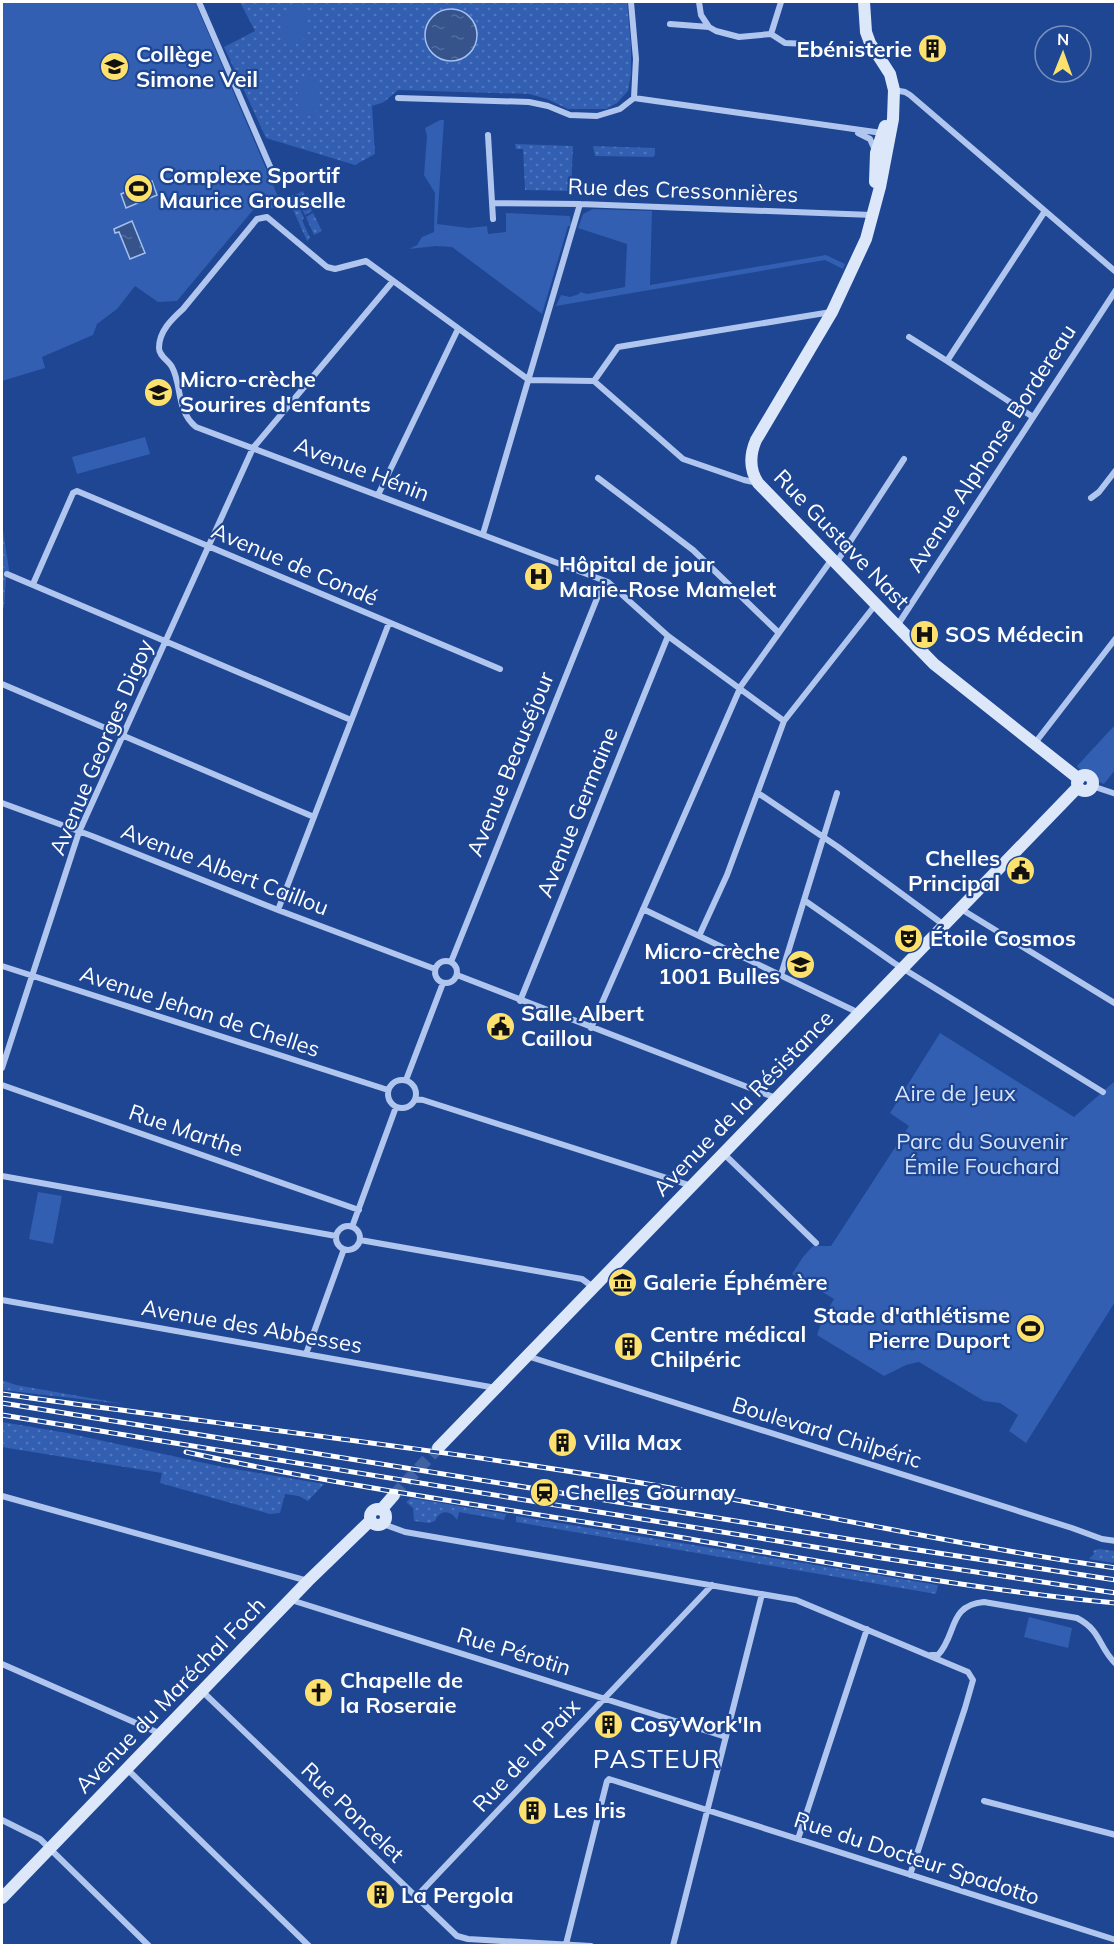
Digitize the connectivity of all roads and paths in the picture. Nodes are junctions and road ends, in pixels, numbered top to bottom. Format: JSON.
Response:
{"nodes":[{"id":1,"x":199,"y":2,"type":"edge"},
{"id":2,"x":631,"y":2,"type":"edge"},
{"id":3,"x":699,"y":2,"type":"edge"},
{"id":4,"x":781,"y":2,"type":"edge"},
{"id":5,"x":864,"y":2,"type":"edge"},
{"id":6,"x":670,"y":24,"type":"dead end"},
{"id":7,"x":709,"y":27,"type":"junction"},
{"id":8,"x":771,"y":34,"type":"junction"},
{"id":9,"x":808,"y":44,"type":"dead end"},
{"id":10,"x":894,"y":96,"type":"junction"},
{"id":11,"x":399,"y":98,"type":"dead end"},
{"id":12,"x":634,"y":98,"type":"junction"},
{"id":13,"x":846,"y":129,"type":"junction"},
{"id":14,"x":882,"y":133,"type":"junction"},
{"id":15,"x":488,"y":135,"type":"dead end"},
{"id":16,"x":876,"y":153,"type":"junction"},
{"id":17,"x":272,"y":171,"type":"dead end"},
{"id":18,"x":879,"y":187,"type":"junction"},
{"id":19,"x":492,"y":203,"type":"junction"},
{"id":20,"x":580,"y":204,"type":"junction"},
{"id":21,"x":873,"y":209,"type":"junction"},
{"id":22,"x":1045,"y":212,"type":"junction"},
{"id":23,"x":494,"y":219,"type":"dead end"},
{"id":24,"x":1116,"y":272,"type":"edge"},
{"id":25,"x":393,"y":281,"type":"junction"},
{"id":26,"x":1116,"y":290,"type":"edge"},
{"id":27,"x":832,"y":312,"type":"junction"},
{"id":28,"x":458,"y":329,"type":"junction"},
{"id":29,"x":909,"y":337,"type":"dead end"},
{"id":30,"x":947,"y":361,"type":"junction"},
{"id":31,"x":529,"y":380,"type":"junction"},
{"id":32,"x":594,"y":381,"type":"junction"},
{"id":33,"x":1033,"y":417,"type":"junction"},
{"id":34,"x":253,"y":448,"type":"junction"},
{"id":35,"x":904,"y":459,"type":"dead end"},
{"id":36,"x":1116,"y":470,"type":"edge"},
{"id":37,"x":598,"y":478,"type":"dead end"},
{"id":38,"x":758,"y":483,"type":"junction"},
{"id":39,"x":378,"y":495,"type":"junction"},
{"id":40,"x":1091,"y":498,"type":"dead end"},
{"id":41,"x":483,"y":534,"type":"junction"},
{"id":42,"x":208,"y":546,"type":"junction"},
{"id":43,"x":834,"y":561,"type":"junction"},
{"id":44,"x":8,"y":574,"type":"dead end"},
{"id":45,"x":604,"y":581,"type":"junction"},
{"id":46,"x":33,"y":584,"type":"junction"},
{"id":47,"x":876,"y":604,"type":"junction"},
{"id":48,"x":389,"y":623,"type":"junction"},
{"id":49,"x":897,"y":626,"type":"junction"},
{"id":50,"x":779,"y":633,"type":"junction"},
{"id":51,"x":668,"y":636,"type":"junction"},
{"id":52,"x":1116,"y":638,"type":"edge"},
{"id":53,"x":166,"y":641,"type":"junction"},
{"id":54,"x":500,"y":669,"type":"dead end"},
{"id":55,"x":2,"y":684,"type":"edge"},
{"id":56,"x":740,"y":689,"type":"junction"},
{"id":57,"x":351,"y":720,"type":"junction"},
{"id":58,"x":784,"y":722,"type":"junction"},
{"id":59,"x":123,"y":736,"type":"junction"},
{"id":60,"x":1034,"y":744,"type":"junction"},
{"id":61,"x":1079,"y":783,"type":"junction"},
{"id":62,"x":1092,"y":786,"type":"joint"},
{"id":63,"x":837,"y":793,"type":"dead end"},
{"id":64,"x":758,"y":794,"type":"junction"},
{"id":65,"x":1116,"y":794,"type":"edge"},
{"id":66,"x":2,"y":803,"type":"edge"},
{"id":67,"x":314,"y":817,"type":"junction"},
{"id":68,"x":79,"y":832,"type":"junction"},
{"id":69,"x":823,"y":837,"type":"junction"},
{"id":70,"x":804,"y":900,"type":"junction"},
{"id":71,"x":643,"y":909,"type":"junction"},
{"id":72,"x":961,"y":909,"type":"junction"},
{"id":73,"x":278,"y":910,"type":"junction"},
{"id":74,"x":944,"y":925,"type":"junction"},
{"id":75,"x":699,"y":936,"type":"junction"},
{"id":76,"x":451,"y":962,"type":"junction"},
{"id":77,"x":2,"y":966,"type":"edge"},
{"id":78,"x":903,"y":968,"type":"junction"},
{"id":79,"x":435,"y":969,"type":"junction"},
{"id":80,"x":457,"y":975,"type":"junction"},
{"id":81,"x":781,"y":975,"type":"junction"},
{"id":82,"x":32,"y":976,"type":"junction"},
{"id":83,"x":443,"y":983,"type":"junction"},
{"id":84,"x":520,"y":1001,"type":"junction"},
{"id":85,"x":1116,"y":1004,"type":"edge"},
{"id":86,"x":859,"y":1013,"type":"junction"},
{"id":87,"x":591,"y":1028,"type":"junction"},
{"id":88,"x":2,"y":1068,"type":"edge"},
{"id":89,"x":406,"y":1080,"type":"junction"},
{"id":90,"x":2,"y":1085,"type":"edge"},
{"id":91,"x":388,"y":1090,"type":"junction"},
{"id":92,"x":1103,"y":1092,"type":"dead end"},
{"id":93,"x":415,"y":1099,"type":"junction"},
{"id":94,"x":777,"y":1099,"type":"junction"},
{"id":95,"x":396,"y":1107,"type":"junction"},
{"id":96,"x":723,"y":1153,"type":"junction"},
{"id":97,"x":2,"y":1176,"type":"edge"},
{"id":98,"x":692,"y":1186,"type":"junction"},
{"id":99,"x":358,"y":1210,"type":"junction"},
{"id":100,"x":352,"y":1227,"type":"junction"},
{"id":101,"x":336,"y":1236,"type":"junction"},
{"id":102,"x":360,"y":1240,"type":"junction"},
{"id":103,"x":816,"y":1243,"type":"dead end"},
{"id":104,"x":344,"y":1249,"type":"junction"},
{"id":105,"x":594,"y":1287,"type":"junction"},
{"id":106,"x":2,"y":1300,"type":"edge"},
{"id":107,"x":306,"y":1354,"type":"junction"},
{"id":108,"x":527,"y":1356,"type":"junction"},
{"id":109,"x":496,"y":1388,"type":"junction"},
{"id":110,"x":438,"y":1448,"type":"tunnel mouth"},
{"id":111,"x":394,"y":1495,"type":"tunnel mouth"},
{"id":112,"x":2,"y":1496,"type":"edge"},
{"id":113,"x":381,"y":1510,"type":"junction"},
{"id":114,"x":370,"y":1521,"type":"junction"},
{"id":115,"x":383,"y":1524,"type":"junction"},
{"id":116,"x":1116,"y":1541,"type":"edge"},
{"id":117,"x":308,"y":1581,"type":"junction"},
{"id":118,"x":712,"y":1585,"type":"junction"},
{"id":119,"x":762,"y":1594,"type":"junction"},
{"id":120,"x":291,"y":1600,"type":"junction"},
{"id":121,"x":867,"y":1629,"type":"junction"},
{"id":122,"x":930,"y":1655,"type":"junction"},
{"id":123,"x":2,"y":1664,"type":"edge"},
{"id":124,"x":1116,"y":1664,"type":"edge"},
{"id":125,"x":203,"y":1692,"type":"junction"},
{"id":126,"x":604,"y":1698,"type":"junction"},
{"id":127,"x":162,"y":1734,"type":"junction"},
{"id":128,"x":726,"y":1737,"type":"junction"},
{"id":129,"x":127,"y":1769,"type":"junction"},
{"id":130,"x":984,"y":1801,"type":"dead end"},
{"id":131,"x":707,"y":1809,"type":"junction"},
{"id":132,"x":2,"y":1820,"type":"edge"},
{"id":133,"x":1116,"y":1835,"type":"edge"},
{"id":134,"x":798,"y":1839,"type":"junction"},
{"id":135,"x":50,"y":1849,"type":"junction"},
{"id":136,"x":910,"y":1875,"type":"junction"},
{"id":137,"x":416,"y":1897,"type":"junction"},
{"id":138,"x":2,"y":1898,"type":"edge"},
{"id":139,"x":1116,"y":1940,"type":"edge"},
{"id":140,"x":486,"y":1943,"type":"edge"},
{"id":141,"x":566,"y":1944,"type":"junction"},
{"id":142,"x":149,"y":1946,"type":"edge"},
{"id":143,"x":309,"y":1946,"type":"edge"},
{"id":144,"x":591,"y":1946,"type":"edge"},
{"id":145,"x":673,"y":1946,"type":"edge"}],
"edges":[{"from":1,"to":17,"type":"street"},
{"from":2,"to":12,"type":"street"},
{"from":3,"to":7,"type":"street"},
{"from":4,"to":8,"type":"street"},
{"from":5,"to":10,"type":"street"},
{"from":6,"to":7,"type":"street"},
{"from":7,"to":8,"type":"street"},
{"from":8,"to":9,"type":"street"},
{"from":10,"to":14,"type":"street","name":"Rue Gustave Nast"},
{"from":10,"to":18,"type":"street","name":"Rue Gustave Nast"},
{"from":10,"to":22,"type":"street"},
{"from":11,"to":12,"type":"street"},
{"from":12,"to":13,"type":"street"},
{"from":13,"to":14,"type":"street"},
{"from":13,"to":16,"type":"street"},
{"from":14,"to":16,"type":"street","name":"Rue Gustave Nast"},
{"from":14,"to":18,"type":"street","name":"Rue Gustave Nast"},
{"from":15,"to":19,"type":"street"},
{"from":16,"to":21,"type":"street","name":"Rue Gustave Nast"},
{"from":18,"to":21,"type":"street","name":"Rue Gustave Nast"},
{"from":19,"to":20,"type":"street","name":"Rue des Cressonnières"},
{"from":19,"to":23,"type":"street"},
{"from":20,"to":21,"type":"street","name":"Rue des Cressonnières"},
{"from":20,"to":31,"type":"street"},
{"from":21,"to":27,"type":"street","name":"Rue Gustave Nast"},
{"from":22,"to":24,"type":"street"},
{"from":22,"to":30,"type":"street"},
{"from":25,"to":28,"type":"street"},
{"from":25,"to":34,"type":"street","name":"Avenue Georges Digoy"},
{"from":25,"to":34,"type":"street","name":"Avenue Hénin"},
{"from":26,"to":33,"type":"street","name":"Avenue Alphonse Bordereau"},
{"from":27,"to":32,"type":"street"},
{"from":27,"to":38,"type":"street","name":"Rue Gustave Nast"},
{"from":28,"to":31,"type":"street"},
{"from":28,"to":39,"type":"street"},
{"from":29,"to":30,"type":"street"},
{"from":30,"to":33,"type":"street"},
{"from":31,"to":32,"type":"street"},
{"from":31,"to":41,"type":"street"},
{"from":32,"to":38,"type":"street"},
{"from":33,"to":49,"type":"street","name":"Avenue Alphonse Bordereau"},
{"from":34,"to":39,"type":"street","name":"Avenue Hénin"},
{"from":34,"to":42,"type":"street","name":"Avenue Georges Digoy"},
{"from":35,"to":43,"type":"street"},
{"from":36,"to":40,"type":"street"},
{"from":37,"to":50,"type":"street"},
{"from":38,"to":43,"type":"street","name":"Rue Gustave Nast"},
{"from":39,"to":41,"type":"street","name":"Avenue Hénin"},
{"from":41,"to":45,"type":"street","name":"Avenue Hénin"},
{"from":42,"to":46,"type":"street","name":"Avenue de Condé"},
{"from":42,"to":48,"type":"street","name":"Avenue de Condé"},
{"from":42,"to":53,"type":"street","name":"Avenue Georges Digoy"},
{"from":43,"to":47,"type":"street","name":"Rue Gustave Nast"},
{"from":43,"to":50,"type":"street"},
{"from":44,"to":46,"type":"street"},
{"from":45,"to":51,"type":"street","name":"Avenue Hénin"},
{"from":45,"to":76,"type":"street","name":"Avenue Beauséjour"},
{"from":46,"to":53,"type":"street"},
{"from":47,"to":49,"type":"street","name":"Rue Gustave Nast"},
{"from":47,"to":58,"type":"street"},
{"from":48,"to":54,"type":"street","name":"Avenue de Condé"},
{"from":48,"to":57,"type":"street"},
{"from":49,"to":60,"type":"street","name":"Rue Gustave Nast"},
{"from":50,"to":56,"type":"street"},
{"from":51,"to":56,"type":"street","name":"Avenue Hénin"},
{"from":51,"to":84,"type":"street","name":"Avenue Germaine"},
{"from":52,"to":60,"type":"street"},
{"from":53,"to":57,"type":"street"},
{"from":53,"to":59,"type":"street","name":"Avenue Georges Digoy"},
{"from":55,"to":59,"type":"street"},
{"from":56,"to":58,"type":"street","name":"Avenue Hénin"},
{"from":56,"to":71,"type":"street"},
{"from":57,"to":67,"type":"street"},
{"from":58,"to":64,"type":"street"},
{"from":59,"to":67,"type":"street"},
{"from":59,"to":68,"type":"street","name":"Avenue Georges Digoy"},
{"from":60,"to":61,"type":"street","name":"Rue Gustave Nast"},
{"from":61,"to":62,"type":"street"},
{"from":61,"to":72,"type":"street","name":"Avenue de la Résistance"},
{"from":62,"to":65,"type":"street"},
{"from":63,"to":69,"type":"street"},
{"from":64,"to":69,"type":"street"},
{"from":64,"to":75,"type":"street"},
{"from":66,"to":68,"type":"street","name":"Avenue Albert Caillou"},
{"from":67,"to":73,"type":"street"},
{"from":68,"to":73,"type":"street","name":"Avenue Albert Caillou"},
{"from":68,"to":82,"type":"street","name":"Avenue Georges Digoy"},
{"from":69,"to":70,"type":"street"},
{"from":69,"to":74,"type":"street"},
{"from":70,"to":78,"type":"street"},
{"from":70,"to":81,"type":"street"},
{"from":71,"to":75,"type":"street"},
{"from":71,"to":87,"type":"street"},
{"from":72,"to":74,"type":"street","name":"Avenue de la Résistance"},
{"from":72,"to":85,"type":"street"},
{"from":73,"to":79,"type":"street","name":"Avenue Albert Caillou"},
{"from":74,"to":78,"type":"street","name":"Avenue de la Résistance"},
{"from":75,"to":81,"type":"street"},
{"from":76,"to":79,"type":"street"},
{"from":76,"to":80,"type":"street"},
{"from":77,"to":82,"type":"street","name":"Avenue Jehan de Chelles"},
{"from":78,"to":86,"type":"street","name":"Avenue de la Résistance"},
{"from":78,"to":92,"type":"street"},
{"from":79,"to":83,"type":"street"},
{"from":80,"to":83,"type":"street"},
{"from":80,"to":84,"type":"street"},
{"from":81,"to":86,"type":"street"},
{"from":82,"to":88,"type":"street","name":"Avenue Georges Digoy"},
{"from":82,"to":91,"type":"street","name":"Avenue Jehan de Chelles"},
{"from":83,"to":89,"type":"street"},
{"from":84,"to":87,"type":"street"},
{"from":86,"to":94,"type":"street","name":"Avenue de la Résistance"},
{"from":87,"to":94,"type":"street"},
{"from":89,"to":91,"type":"street"},
{"from":89,"to":93,"type":"street"},
{"from":90,"to":99,"type":"street","name":"Rue Marthe"},
{"from":91,"to":95,"type":"street"},
{"from":93,"to":95,"type":"street"},
{"from":93,"to":98,"type":"street"},
{"from":94,"to":96,"type":"street","name":"Avenue de la Résistance"},
{"from":95,"to":99,"type":"street"},
{"from":96,"to":98,"type":"street","name":"Avenue de la Résistance"},
{"from":96,"to":103,"type":"street"},
{"from":97,"to":101,"type":"street"},
{"from":98,"to":105,"type":"street","name":"Avenue de la Résistance"},
{"from":99,"to":100,"type":"street"},
{"from":100,"to":101,"type":"street"},
{"from":100,"to":102,"type":"street"},
{"from":101,"to":104,"type":"street"},
{"from":102,"to":104,"type":"street"},
{"from":102,"to":105,"type":"street"},
{"from":104,"to":107,"type":"street"},
{"from":105,"to":108,"type":"street","name":"Avenue de la Résistance"},
{"from":106,"to":107,"type":"street","name":"Avenue des Abbesses"},
{"from":107,"to":109,"type":"street","name":"Avenue des Abbesses"},
{"from":108,"to":109,"type":"street","name":"Avenue de la Résistance"},
{"from":108,"to":116,"type":"street","name":"Boulevard Chilpéric"},
{"from":109,"to":110,"type":"street","name":"Avenue de la Résistance"},
{"from":111,"to":113,"type":"street","name":"Avenue du Maréchal Foch"},
{"from":112,"to":117,"type":"street"},
{"from":113,"to":114,"type":"street","name":"Avenue du Maréchal Foch"},
{"from":113,"to":115,"type":"street"},
{"from":114,"to":115,"type":"street"},
{"from":114,"to":117,"type":"street","name":"Avenue du Maréchal Foch"},
{"from":115,"to":118,"type":"street"},
{"from":117,"to":120,"type":"street","name":"Avenue du Maréchal Foch"},
{"from":118,"to":119,"type":"street"},
{"from":118,"to":126,"type":"street","name":"Rue de la Paix"},
{"from":119,"to":121,"type":"street"},
{"from":119,"to":128,"type":"street"},
{"from":120,"to":125,"type":"street","name":"Avenue du Maréchal Foch"},
{"from":120,"to":126,"type":"street","name":"Rue Pérotin"},
{"from":121,"to":122,"type":"street"},
{"from":121,"to":134,"type":"street"},
{"from":122,"to":124,"type":"street"},
{"from":122,"to":136,"type":"street"},
{"from":123,"to":127,"type":"street"},
{"from":125,"to":127,"type":"street","name":"Avenue du Maréchal Foch"},
{"from":125,"to":137,"type":"street","name":"Rue Poncelet"},
{"from":126,"to":128,"type":"street","name":"Rue Pérotin"},
{"from":126,"to":137,"type":"street","name":"Rue de la Paix"},
{"from":127,"to":129,"type":"street","name":"Avenue du Maréchal Foch"},
{"from":128,"to":131,"type":"street"},
{"from":129,"to":135,"type":"street","name":"Avenue du Maréchal Foch"},
{"from":129,"to":143,"type":"street"},
{"from":130,"to":133,"type":"street"},
{"from":131,"to":134,"type":"street","name":"Rue du Docteur Spadotto"},
{"from":131,"to":141,"type":"street","name":"Rue du Docteur Spadotto"},
{"from":131,"to":145,"type":"street"},
{"from":132,"to":135,"type":"street"},
{"from":134,"to":136,"type":"street","name":"Rue du Docteur Spadotto"},
{"from":135,"to":138,"type":"street","name":"Avenue du Maréchal Foch"},
{"from":135,"to":142,"type":"street"},
{"from":136,"to":139,"type":"street","name":"Rue du Docteur Spadotto"},
{"from":137,"to":140,"type":"street","name":"Rue Poncelet"},
{"from":140,"to":141,"type":"street","name":"Rue Poncelet"},
{"from":141,"to":144,"type":"street","name":"Rue Poncelet"}]}
